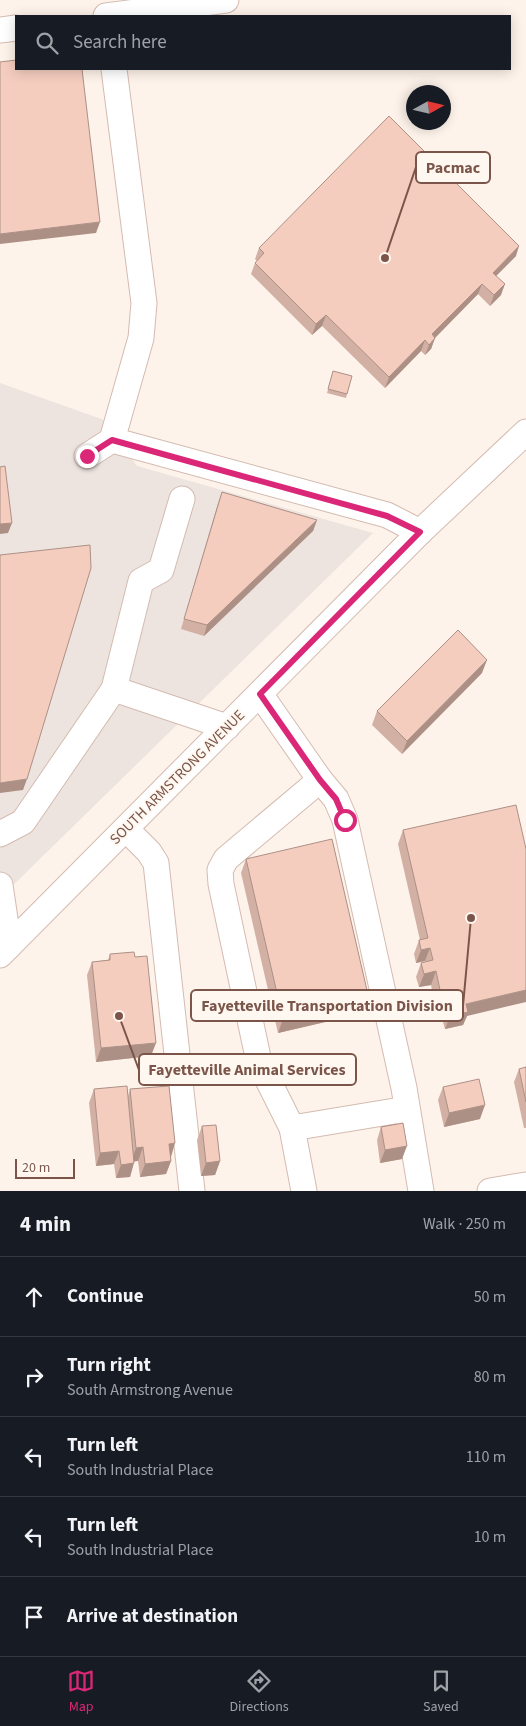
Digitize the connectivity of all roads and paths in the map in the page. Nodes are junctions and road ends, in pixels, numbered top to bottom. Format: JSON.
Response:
{"nodes":[{"id":1,"x":104,"y":0,"type":"edge"},
{"id":2,"x":226,"y":0,"type":"edge"},
{"id":3,"x":106,"y":15,"type":"edge"},
{"id":4,"x":114,"y":15,"type":"edge"},
{"id":5,"x":15,"y":28,"type":"edge"},
{"id":6,"x":0,"y":30,"type":"edge"},
{"id":7,"x":114,"y":70,"type":"edge"},
{"id":8,"x":526,"y":432,"type":"edge"},
{"id":9,"x":112,"y":440,"type":"junction"},
{"id":10,"x":87,"y":456,"type":"dead end"},
{"id":11,"x":182,"y":499,"type":"dead end"},
{"id":12,"x":420,"y":532,"type":"junction"},
{"id":13,"x":114,"y":689,"type":"junction"},
{"id":14,"x":260,"y":694,"type":"junction"},
{"id":15,"x":227,"y":727,"type":"junction"},
{"id":16,"x":320,"y":780,"type":"junction"},
{"id":17,"x":126,"y":829,"type":"junction"},
{"id":18,"x":0,"y":834,"type":"edge"},
{"id":19,"x":0,"y":885,"type":"edge"},
{"id":20,"x":4,"y":951,"type":"edge"},
{"id":21,"x":407,"y":1110,"type":"junction"},
{"id":22,"x":292,"y":1128,"type":"junction"},
{"id":23,"x":524,"y":1187,"type":"edge"},
{"id":24,"x":192,"y":1191,"type":"edge"},
{"id":25,"x":304,"y":1191,"type":"edge"},
{"id":26,"x":421,"y":1191,"type":"edge"},
{"id":27,"x":490,"y":1191,"type":"edge"}],
"edges":[{"from":1,"to":3,"type":"street"},
{"from":2,"to":4,"type":"street"},
{"from":5,"to":6,"type":"street"},
{"from":7,"to":9,"type":"street"},
{"from":8,"to":12,"type":"street","name":"SOUTH ARMSTRONG AVENUE"},
{"from":9,"to":10,"type":"street"},
{"from":9,"to":12,"type":"street"},
{"from":11,"to":13,"type":"street"},
{"from":12,"to":14,"type":"street","name":"SOUTH ARMSTRONG AVENUE"},
{"from":13,"to":15,"type":"street"},
{"from":13,"to":18,"type":"street"},
{"from":14,"to":15,"type":"street","name":"SOUTH ARMSTRONG AVENUE"},
{"from":14,"to":16,"type":"street"},
{"from":15,"to":17,"type":"street","name":"SOUTH ARMSTRONG AVENUE"},
{"from":16,"to":21,"type":"street"},
{"from":16,"to":22,"type":"street"},
{"from":17,"to":20,"type":"street","name":"SOUTH ARMSTRONG AVENUE"},
{"from":17,"to":24,"type":"street"},
{"from":19,"to":20,"type":"street"},
{"from":21,"to":22,"type":"street"},
{"from":21,"to":26,"type":"street"},
{"from":22,"to":25,"type":"street"},
{"from":23,"to":27,"type":"street"}]}
